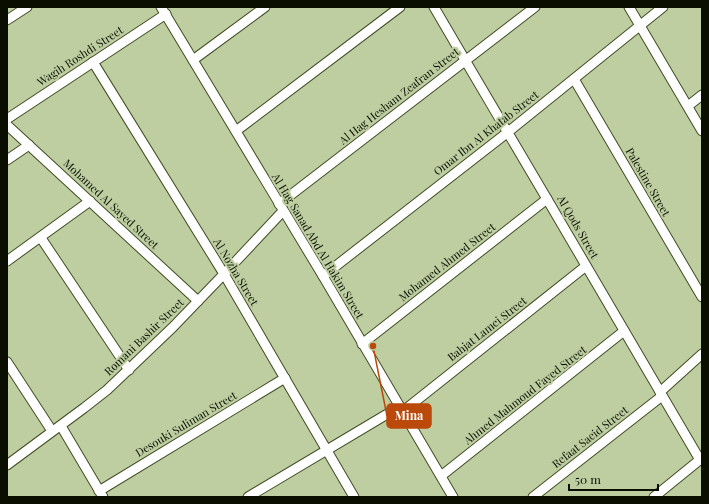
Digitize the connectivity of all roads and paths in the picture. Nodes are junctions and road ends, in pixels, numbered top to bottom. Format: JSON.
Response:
{"nodes":[{"id":1,"x":27,"y":7,"type":"edge"},
{"id":2,"x":265,"y":7,"type":"edge"},
{"id":3,"x":400,"y":7,"type":"edge"},
{"id":4,"x":434,"y":7,"type":"edge"},
{"id":5,"x":535,"y":7,"type":"edge"},
{"id":6,"x":630,"y":7,"type":"edge"},
{"id":7,"x":663,"y":7,"type":"edge"},
{"id":8,"x":164,"y":11,"type":"edge"},
{"id":9,"x":7,"y":20,"type":"edge"},
{"id":10,"x":640,"y":26,"type":"junction"},
{"id":11,"x":193,"y":60,"type":"junction"},
{"id":12,"x":465,"y":60,"type":"junction"},
{"id":13,"x":93,"y":62,"type":"junction"},
{"id":14,"x":574,"y":79,"type":"junction"},
{"id":15,"x":702,"y":95,"type":"edge"},
{"id":16,"x":688,"y":106,"type":"junction"},
{"id":17,"x":7,"y":119,"type":"edge"},
{"id":18,"x":7,"y":125,"type":"edge"},
{"id":19,"x":236,"y":131,"type":"junction"},
{"id":20,"x":702,"y":131,"type":"edge"},
{"id":21,"x":508,"y":132,"type":"junction"},
{"id":22,"x":29,"y":145,"type":"junction"},
{"id":23,"x":7,"y":160,"type":"edge"},
{"id":24,"x":548,"y":199,"type":"junction"},
{"id":25,"x":90,"y":201,"type":"junction"},
{"id":26,"x":281,"y":208,"type":"junction"},
{"id":27,"x":40,"y":238,"type":"junction"},
{"id":28,"x":7,"y":261,"type":"edge"},
{"id":29,"x":586,"y":266,"type":"junction"},
{"id":30,"x":224,"y":274,"type":"junction"},
{"id":31,"x":322,"y":276,"type":"junction"},
{"id":32,"x":702,"y":297,"type":"edge"},
{"id":33,"x":198,"y":301,"type":"junction"},
{"id":34,"x":624,"y":332,"type":"junction"},
{"id":35,"x":362,"y":344,"type":"junction"},
{"id":36,"x":702,"y":354,"type":"edge"},
{"id":37,"x":7,"y":362,"type":"edge"},
{"id":38,"x":128,"y":370,"type":"junction"},
{"id":39,"x":10,"y":374,"type":"edge"},
{"id":40,"x":285,"y":378,"type":"junction"},
{"id":41,"x":661,"y":394,"type":"junction"},
{"id":42,"x":401,"y":409,"type":"junction"},
{"id":43,"x":61,"y":426,"type":"junction"},
{"id":44,"x":52,"y":431,"type":"junction"},
{"id":45,"x":326,"y":450,"type":"junction"},
{"id":46,"x":701,"y":459,"type":"edge"},
{"id":47,"x":7,"y":465,"type":"edge"},
{"id":48,"x":441,"y":476,"type":"junction"},
{"id":49,"x":101,"y":494,"type":"edge"},
{"id":50,"x":248,"y":497,"type":"edge"},
{"id":51,"x":354,"y":497,"type":"edge"},
{"id":52,"x":453,"y":497,"type":"edge"},
{"id":53,"x":533,"y":497,"type":"edge"},
{"id":54,"x":654,"y":497,"type":"edge"}],
"edges":[{"from":1,"to":9,"type":"street"},
{"from":2,"to":11,"type":"street"},
{"from":3,"to":19,"type":"street"},
{"from":4,"to":12,"type":"street","name":"Al Qods Street"},
{"from":5,"to":12,"type":"street","name":"Al Hag Hesham Zeafran Street"},
{"from":6,"to":10,"type":"street"},
{"from":7,"to":10,"type":"street","name":"Omar Ibn Al Khatab Street"},
{"from":8,"to":11,"type":"street","name":"Al Hag Sanad Abd Al Hakim Street"},
{"from":8,"to":13,"type":"street","name":"Wagih Roshdi Street"},
{"from":10,"to":14,"type":"street","name":"Omar Ibn Al Khatab Street"},
{"from":10,"to":16,"type":"street"},
{"from":11,"to":19,"type":"street","name":"Al Hag Sanad Abd Al Hakim Street"},
{"from":12,"to":21,"type":"street","name":"Al Qods Street"},
{"from":12,"to":26,"type":"street","name":"Al Hag Hesham Zeafran Street"},
{"from":13,"to":17,"type":"street","name":"Wagih Roshdi Street"},
{"from":13,"to":30,"type":"street","name":"Al Nozha Street"},
{"from":14,"to":21,"type":"street","name":"Omar Ibn Al Khatab Street"},
{"from":14,"to":32,"type":"street","name":"Palestine Street"},
{"from":15,"to":16,"type":"street"},
{"from":16,"to":20,"type":"street"},
{"from":18,"to":22,"type":"street","name":"Mohamed Al Sayed Street"},
{"from":19,"to":26,"type":"street","name":"Al Hag Sanad Abd Al Hakim Street"},
{"from":21,"to":24,"type":"street","name":"Al Qods Street"},
{"from":21,"to":31,"type":"street","name":"Omar Ibn Al Khatab Street"},
{"from":22,"to":23,"type":"street"},
{"from":22,"to":25,"type":"street","name":"Mohamed Al Sayed Street"},
{"from":24,"to":29,"type":"street","name":"Al Qods Street"},
{"from":24,"to":35,"type":"street","name":"Mohamed Ahmed Street"},
{"from":25,"to":27,"type":"street"},
{"from":25,"to":33,"type":"street","name":"Mohamed Al Sayed Street"},
{"from":26,"to":30,"type":"street","name":"Romani Bashir Street"},
{"from":26,"to":31,"type":"street","name":"Al Hag Sanad Abd Al Hakim Street"},
{"from":27,"to":28,"type":"street"},
{"from":27,"to":38,"type":"street"},
{"from":29,"to":34,"type":"street","name":"Al Qods Street"},
{"from":29,"to":42,"type":"street","name":"Bahjat Lamei Street"},
{"from":30,"to":33,"type":"street","name":"Romani Bashir Street"},
{"from":30,"to":40,"type":"street","name":"Al Nozha Street"},
{"from":31,"to":35,"type":"street","name":"Al Hag Sanad Abd Al Hakim Street"},
{"from":33,"to":38,"type":"street","name":"Romani Bashir Street"},
{"from":34,"to":41,"type":"street","name":"Al Qods Street"},
{"from":34,"to":48,"type":"street","name":"Ahmed Mahmoud Fayed Street"},
{"from":35,"to":42,"type":"street","name":"Al Hag Sanad Abd Al Hakim Street"},
{"from":36,"to":41,"type":"street","name":"Refaat Saeid Street"},
{"from":37,"to":39,"type":"street"},
{"from":38,"to":43,"type":"street","name":"Romani Bashir Street"},
{"from":39,"to":44,"type":"street"},
{"from":40,"to":45,"type":"street","name":"Al Nozha Street"},
{"from":40,"to":49,"type":"street","name":"Desouki Suliman Street"},
{"from":41,"to":46,"type":"street","name":"Al Qods Street"},
{"from":41,"to":53,"type":"street","name":"Refaat Saeid Street"},
{"from":42,"to":45,"type":"street","name":"Bahjat Lamei Street"},
{"from":42,"to":48,"type":"street","name":"Al Hag Sanad Abd Al Hakim Street"},
{"from":43,"to":44,"type":"street","name":"Romani Bashir Street"},
{"from":43,"to":49,"type":"street"},
{"from":44,"to":47,"type":"street","name":"Romani Bashir Street"},
{"from":45,"to":50,"type":"street","name":"Bahjat Lamei Street"},
{"from":45,"to":51,"type":"street","name":"Al Nozha Street"},
{"from":46,"to":54,"type":"street"},
{"from":48,"to":52,"type":"street","name":"Al Hag Sanad Abd Al Hakim Street"}]}
